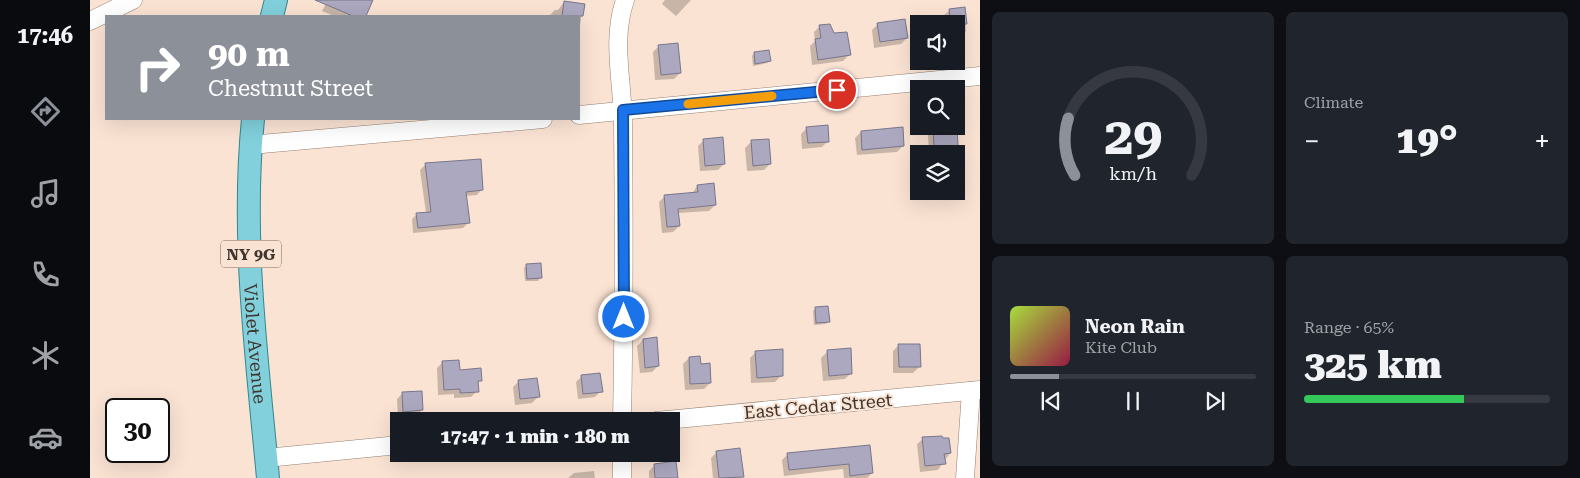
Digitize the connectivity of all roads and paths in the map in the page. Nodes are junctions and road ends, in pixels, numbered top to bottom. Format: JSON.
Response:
{"nodes":[{"id":1,"x":133,"y":0,"type":"edge"},
{"id":2,"x":276,"y":0,"type":"edge"},
{"id":3,"x":625,"y":0,"type":"edge"},
{"id":4,"x":272,"y":15,"type":"edge"},
{"id":5,"x":90,"y":21,"type":"edge"},
{"id":6,"x":980,"y":76,"type":"edge"},
{"id":7,"x":623,"y":110,"type":"junction"},
{"id":8,"x":580,"y":115,"type":"edge"},
{"id":9,"x":253,"y":120,"type":"edge"},
{"id":10,"x":532,"y":120,"type":"edge"},
{"id":11,"x":250,"y":145,"type":"junction"},
{"id":12,"x":976,"y":391,"type":"edge"},
{"id":13,"x":622,"y":412,"type":"edge"},
{"id":14,"x":680,"y":419,"type":"edge"},
{"id":15,"x":390,"y":447,"type":"edge"},
{"id":16,"x":622,"y":462,"type":"edge"},
{"id":17,"x":267,"y":468,"type":"edge"},
{"id":18,"x":622,"y":478,"type":"edge"},
{"id":19,"x":965,"y":478,"type":"edge"}],
"edges":[{"from":1,"to":5,"type":"street"},
{"from":2,"to":4,"type":"main road"},
{"from":3,"to":7,"type":"street"},
{"from":6,"to":7,"type":"street"},
{"from":7,"to":8,"type":"street"},
{"from":7,"to":13,"type":"street"},
{"from":9,"to":11,"type":"main road","name":"Violet Avenue","number":"NY 9G"},
{"from":10,"to":11,"type":"street"},
{"from":11,"to":17,"type":"main road","name":"Violet Avenue","number":"NY 9G"},
{"from":12,"to":14,"type":"street","name":"East Cedar Street"},
{"from":12,"to":19,"type":"street"},
{"from":15,"to":17,"type":"street"},
{"from":16,"to":18,"type":"street"}]}
